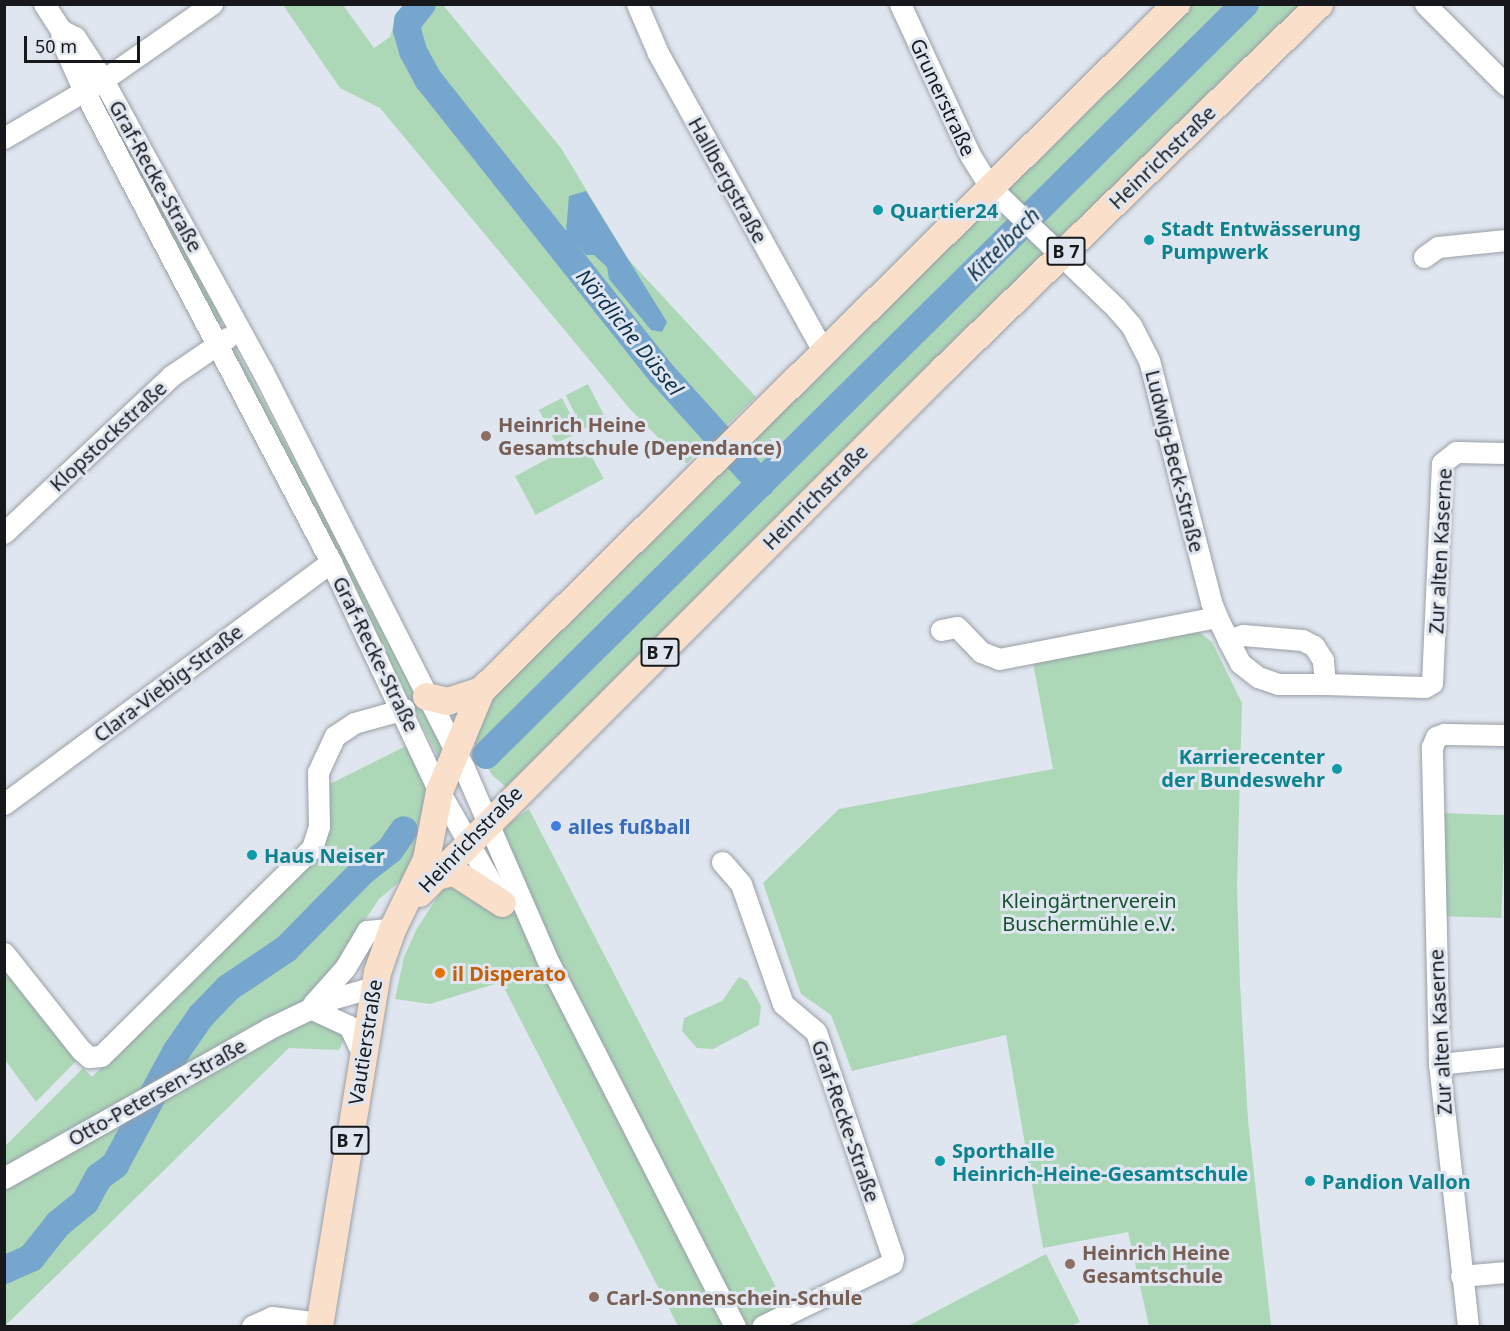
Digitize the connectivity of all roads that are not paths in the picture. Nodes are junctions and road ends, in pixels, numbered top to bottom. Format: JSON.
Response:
{"nodes":[{"id":1,"x":44,"y":4,"type":"edge"},
{"id":2,"x":212,"y":4,"type":"edge"},
{"id":3,"x":637,"y":4,"type":"edge"},
{"id":4,"x":900,"y":4,"type":"edge"},
{"id":5,"x":1176,"y":4,"type":"edge"},
{"id":6,"x":1319,"y":4,"type":"edge"},
{"id":7,"x":1425,"y":4,"type":"edge"},
{"id":8,"x":61,"y":30,"type":"junction"},
{"id":9,"x":103,"y":80,"type":"junction"},
{"id":10,"x":1506,"y":85,"type":"edge"},
{"id":11,"x":82,"y":89,"type":"junction"},
{"id":12,"x":4,"y":138,"type":"edge"},
{"id":13,"x":990,"y":187,"type":"junction"},
{"id":14,"x":1506,"y":240,"type":"edge"},
{"id":15,"x":1062,"y":255,"type":"junction"},
{"id":16,"x":1424,"y":257,"type":"dead end"},
{"id":17,"x":241,"y":331,"type":"junction"},
{"id":18,"x":216,"y":345,"type":"junction"},
{"id":19,"x":824,"y":352,"type":"junction"},
{"id":20,"x":1506,"y":453,"type":"edge"},
{"id":21,"x":4,"y":533,"type":"edge"},
{"id":22,"x":331,"y":562,"type":"junction"},
{"id":23,"x":1217,"y":617,"type":"junction"},
{"id":24,"x":941,"y":630,"type":"dead end"},
{"id":25,"x":1228,"y":640,"type":"junction"},
{"id":26,"x":1432,"y":683,"type":"joint"},
{"id":27,"x":1325,"y":684,"type":"junction"},
{"id":28,"x":481,"y":690,"type":"junction"},
{"id":29,"x":415,"y":702,"type":"junction"},
{"id":30,"x":1506,"y":735,"type":"edge"},
{"id":31,"x":454,"y":749,"type":"junction"},
{"id":32,"x":439,"y":791,"type":"junction"},
{"id":33,"x":4,"y":804,"type":"edge"},
{"id":34,"x":486,"y":823,"type":"junction"},
{"id":35,"x":466,"y":842,"type":"junction"},
{"id":36,"x":722,"y":862,"type":"dead end"},
{"id":37,"x":435,"y":876,"type":"junction"},
{"id":38,"x":502,"y":903,"type":"junction"},
{"id":39,"x":405,"y":905,"type":"junction"},
{"id":40,"x":392,"y":929,"type":"junction"},
{"id":41,"x":4,"y":953,"type":"edge"},
{"id":42,"x":546,"y":957,"type":"junction"},
{"id":43,"x":374,"y":987,"type":"junction"},
{"id":44,"x":310,"y":1008,"type":"junction"},
{"id":45,"x":363,"y":1055,"type":"junction"},
{"id":46,"x":1506,"y":1057,"type":"edge"},
{"id":47,"x":1439,"y":1064,"type":"junction"},
{"id":48,"x":4,"y":1178,"type":"edge"},
{"id":49,"x":1506,"y":1272,"type":"edge"},
{"id":50,"x":1461,"y":1276,"type":"junction"},
{"id":51,"x":320,"y":1325,"type":"edge"},
{"id":52,"x":252,"y":1326,"type":"edge"},
{"id":53,"x":735,"y":1326,"type":"edge"},
{"id":54,"x":762,"y":1326,"type":"edge"},
{"id":55,"x":1468,"y":1326,"type":"edge"}],
"edges":[{"from":1,"to":8,"type":"street","name":"Graf-Recke-Straße"},
{"from":2,"to":9,"type":"street"},
{"from":3,"to":19,"type":"street","name":"Hallbergstraße"},
{"from":4,"to":13,"type":"street","name":"Grunerstraße"},
{"from":5,"to":13,"type":"main road","name":"Heinrichstraße","number":"B 7"},
{"from":6,"to":15,"type":"main road","name":"Heinrichstraße","number":"B 7"},
{"from":7,"to":10,"type":"street"},
{"from":8,"to":9,"type":"street","name":"Graf-Recke-Straße"},
{"from":8,"to":11,"type":"street","name":"Graf-Recke-Straße"},
{"from":9,"to":11,"type":"street"},
{"from":9,"to":17,"type":"street","name":"Graf-Recke-Straße"},
{"from":11,"to":12,"type":"street"},
{"from":11,"to":18,"type":"street","name":"Graf-Recke-Straße"},
{"from":13,"to":15,"type":"street","name":"Ludwig-Beck-Straße"},
{"from":13,"to":19,"type":"main road","name":"Heinrichstraße","number":"B 7"},
{"from":14,"to":16,"type":"street"},
{"from":15,"to":23,"type":"street","name":"Ludwig-Beck-Straße"},
{"from":15,"to":34,"type":"main road","name":"Heinrichstraße","number":"B 7"},
{"from":17,"to":18,"type":"street"},
{"from":17,"to":29,"type":"street","name":"Graf-Recke-Straße"},
{"from":18,"to":21,"type":"street","name":"Klopstockstraße"},
{"from":18,"to":22,"type":"street","name":"Graf-Recke-Straße"},
{"from":19,"to":28,"type":"main road","name":"Heinrichstraße","number":"B 7"},
{"from":20,"to":26,"type":"street","name":"Zur alten Kaserne"},
{"from":22,"to":29,"type":"street","name":"Graf-Recke-Straße"},
{"from":22,"to":33,"type":"street","name":"Clara-Viebig-Straße"},
{"from":23,"to":24,"type":"street"},
{"from":23,"to":25,"type":"street","name":"Ludwig-Beck-Straße"},
{"from":25,"to":27,"type":"street","name":"Ludwig-Beck-Straße"},
{"from":25,"to":27,"type":"street"},
{"from":26,"to":27,"type":"street","name":"Ludwig-Beck-Straße"},
{"from":28,"to":29,"type":"main road","number":"B 7"},
{"from":28,"to":31,"type":"main road","name":"Heinrichstraße","number":"B 7"},
{"from":29,"to":31,"type":"street","name":"Graf-Recke-Straße"},
{"from":29,"to":32,"type":"street","name":"Graf-Recke-Straße"},
{"from":29,"to":41,"type":"street"},
{"from":30,"to":47,"type":"street","name":"Zur alten Kaserne"},
{"from":31,"to":32,"type":"main road","name":"Heinrichstraße","number":"B 7"},
{"from":31,"to":34,"type":"street","name":"Graf-Recke-Straße"},
{"from":32,"to":35,"type":"street","name":"Graf-Recke-Straße"},
{"from":32,"to":39,"type":"main road","name":"Heinrichstraße","number":"B 7"},
{"from":34,"to":35,"type":"main road","name":"Heinrichstraße","number":"B 7"},
{"from":34,"to":42,"type":"street","name":"Graf-Recke-Straße"},
{"from":35,"to":37,"type":"main road","name":"Heinrichstraße","number":"B 7"},
{"from":35,"to":38,"type":"street","name":"Graf-Recke-Straße"},
{"from":36,"to":54,"type":"street","name":"Graf-Recke-Straße"},
{"from":37,"to":38,"type":"main road"},
{"from":37,"to":39,"type":"main road","name":"Heinrichstraße","number":"B 7"},
{"from":38,"to":42,"type":"street","name":"Graf-Recke-Straße"},
{"from":39,"to":40,"type":"main road","name":"Vautierstraße","number":"B 7"},
{"from":40,"to":43,"type":"main road","name":"Vautierstraße","number":"B 7"},
{"from":40,"to":44,"type":"street","name":"Otto-Petersen-Straße"},
{"from":42,"to":53,"type":"street","name":"Graf-Recke-Straße"},
{"from":43,"to":44,"type":"street","name":"Otto-Petersen-Straße"},
{"from":43,"to":45,"type":"main road","name":"Vautierstraße","number":"B 7"},
{"from":44,"to":45,"type":"street"},
{"from":44,"to":48,"type":"street","name":"Otto-Petersen-Straße"},
{"from":45,"to":51,"type":"main road","name":"Vautierstraße","number":"B 7"},
{"from":46,"to":47,"type":"street"},
{"from":47,"to":50,"type":"street","name":"Zur alten Kaserne"},
{"from":49,"to":50,"type":"street"},
{"from":50,"to":55,"type":"street","name":"Zur alten Kaserne"},
{"from":51,"to":52,"type":"street"}]}
